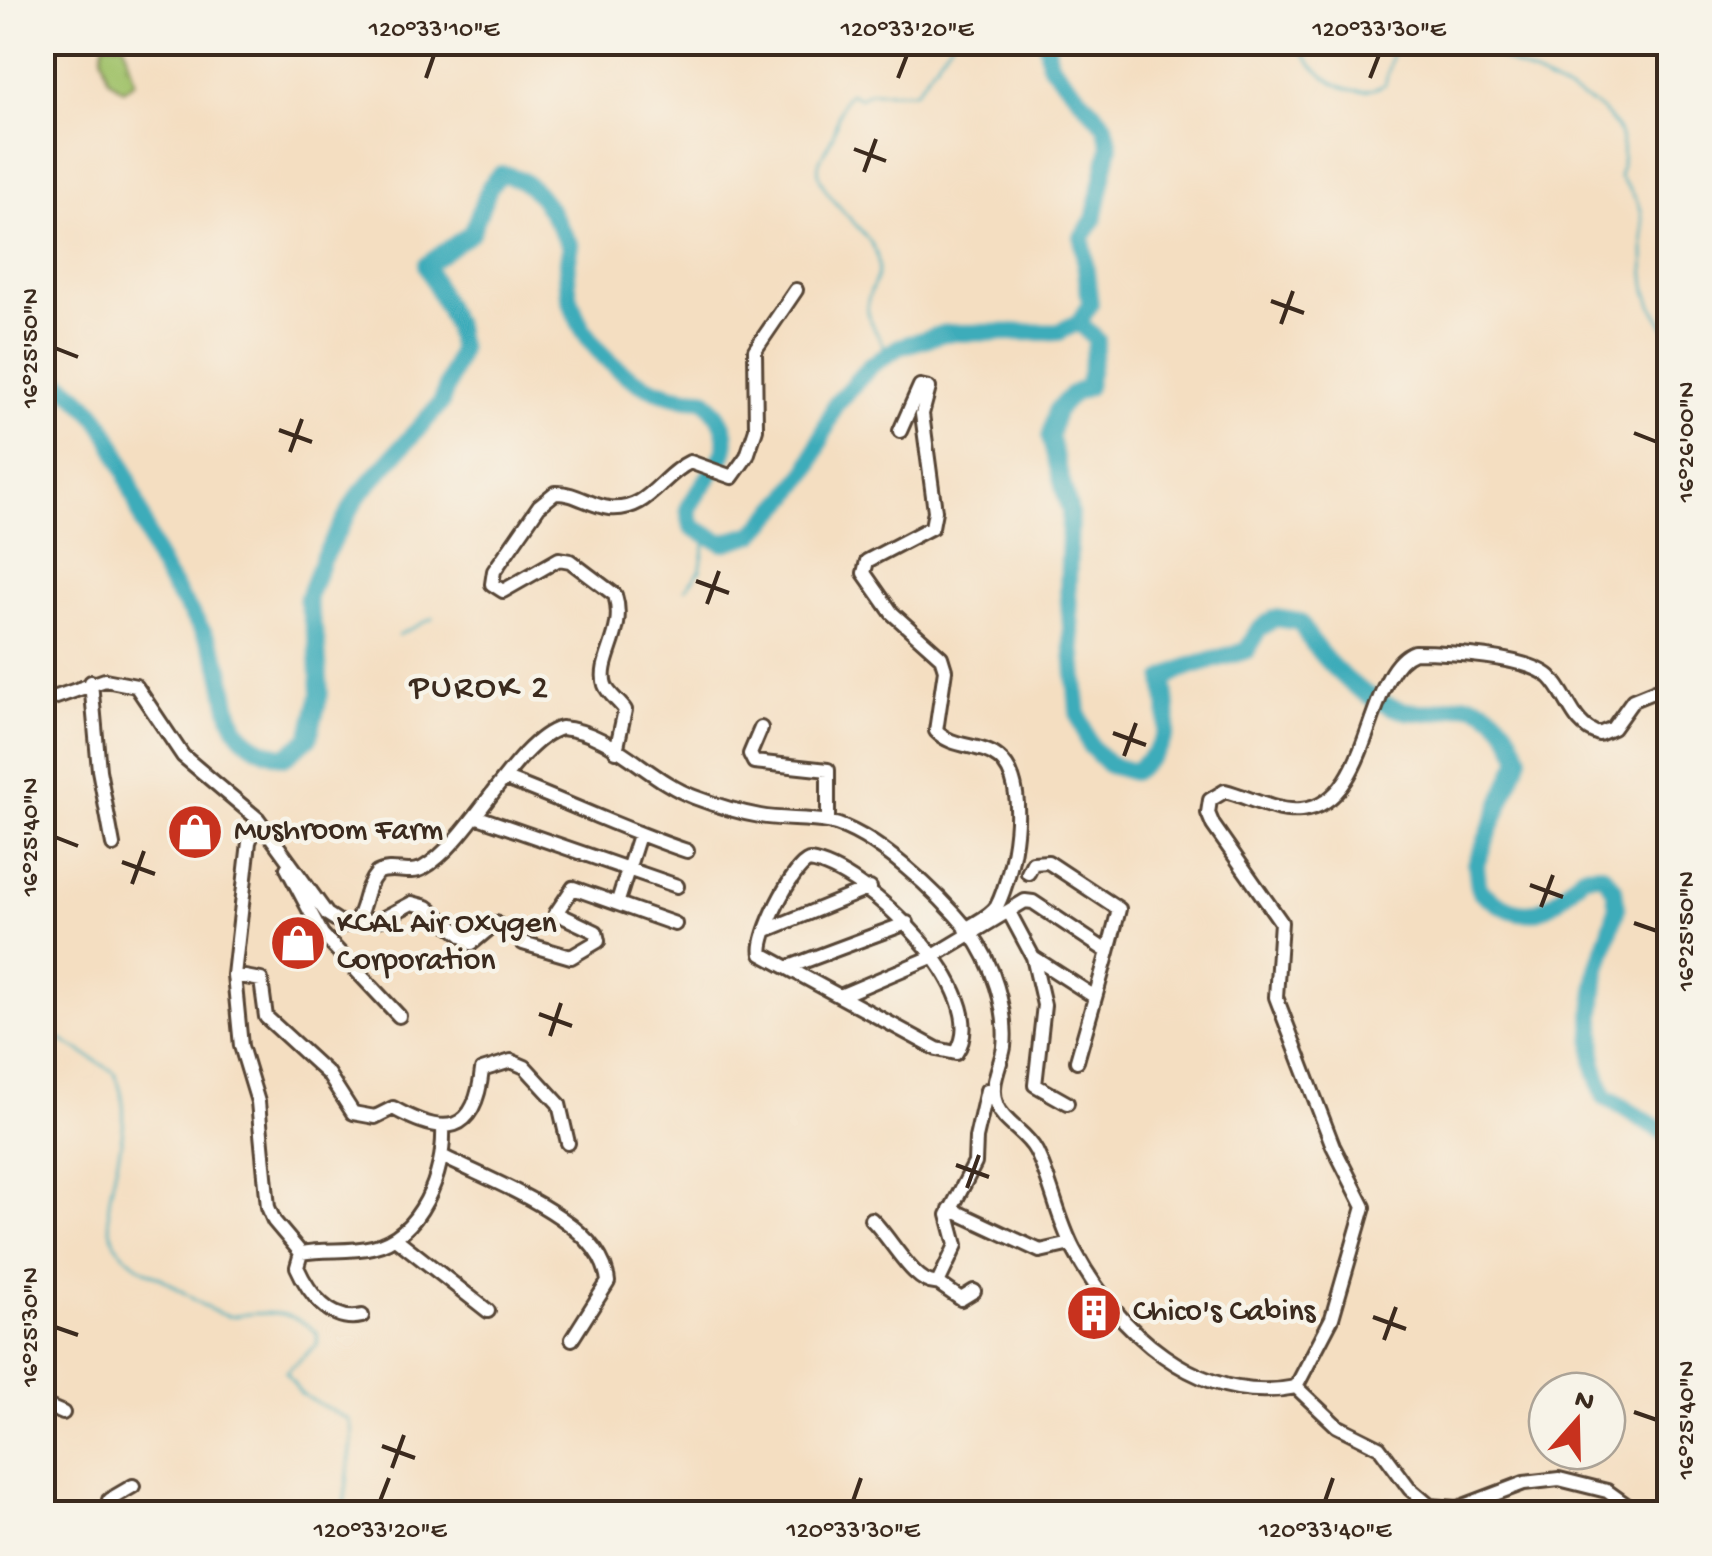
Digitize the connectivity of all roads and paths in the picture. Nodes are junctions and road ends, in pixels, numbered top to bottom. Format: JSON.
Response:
{"nodes":[{"id":1,"x":796,"y":290,"type":"dead end"},
{"id":2,"x":900,"y":431,"type":"dead end"},
{"id":3,"x":91,"y":682,"type":"junction"},
{"id":4,"x":1670,"y":686,"type":"edge"},
{"id":5,"x":42,"y":702,"type":"edge"},
{"id":6,"x":761,"y":728,"type":"dead end"},
{"id":7,"x":616,"y":750,"type":"junction"},
{"id":8,"x":506,"y":779,"type":"junction"},
{"id":9,"x":476,"y":816,"type":"junction"},
{"id":10,"x":258,"y":819,"type":"junction"},
{"id":11,"x":828,"y":822,"type":"junction"},
{"id":12,"x":640,"y":835,"type":"junction"},
{"id":13,"x":112,"y":846,"type":"dead end"},
{"id":14,"x":687,"y":850,"type":"dead end"},
{"id":15,"x":287,"y":856,"type":"junction"},
{"id":16,"x":629,"y":868,"type":"junction"},
{"id":17,"x":1028,"y":872,"type":"dead end"},
{"id":18,"x":676,"y":886,"type":"dead end"},
{"id":19,"x":870,"y":888,"type":"junction"},
{"id":20,"x":618,"y":901,"type":"junction"},
{"id":21,"x":1009,"y":912,"type":"junction"},
{"id":22,"x":355,"y":923,"type":"junction"},
{"id":23,"x":496,"y":923,"type":"dead end"},
{"id":24,"x":907,"y":923,"type":"junction"},
{"id":25,"x":676,"y":924,"type":"dead end"},
{"id":26,"x":767,"y":930,"type":"junction"},
{"id":27,"x":968,"y":931,"type":"junction"},
{"id":28,"x":523,"y":943,"type":"dead end"},
{"id":29,"x":1108,"y":952,"type":"junction"},
{"id":30,"x":932,"y":957,"type":"junction"},
{"id":31,"x":1033,"y":957,"type":"junction"},
{"id":32,"x":790,"y":967,"type":"junction"},
{"id":33,"x":234,"y":975,"type":"junction"},
{"id":34,"x":840,"y":996,"type":"junction"},
{"id":35,"x":1095,"y":996,"type":"junction"},
{"id":36,"x":399,"y":1016,"type":"dead end"},
{"id":37,"x":1077,"y":1061,"type":"dead end"},
{"id":38,"x":987,"y":1090,"type":"dead end"},
{"id":39,"x":1067,"y":1104,"type":"dead end"},
{"id":40,"x":443,"y":1128,"type":"junction"},
{"id":41,"x":568,"y":1143,"type":"dead end"},
{"id":42,"x":444,"y":1158,"type":"junction"},
{"id":43,"x":950,"y":1209,"type":"junction"},
{"id":44,"x":871,"y":1218,"type":"dead end"},
{"id":45,"x":395,"y":1238,"type":"junction"},
{"id":46,"x":1071,"y":1244,"type":"junction"},
{"id":47,"x":301,"y":1253,"type":"junction"},
{"id":48,"x":938,"y":1282,"type":"junction"},
{"id":49,"x":974,"y":1290,"type":"dead end"},
{"id":50,"x":488,"y":1312,"type":"dead end"},
{"id":51,"x":362,"y":1316,"type":"dead end"},
{"id":52,"x":572,"y":1339,"type":"dead end"},
{"id":53,"x":1296,"y":1387,"type":"junction"},
{"id":54,"x":42,"y":1404,"type":"edge"},
{"id":55,"x":63,"y":1412,"type":"dead end"},
{"id":56,"x":132,"y":1486,"type":"dead end"},
{"id":57,"x":119,"y":1514,"type":"edge"},
{"id":58,"x":1639,"y":1514,"type":"edge"}],
"edges":[{"from":1,"to":7,"type":"street"},
{"from":2,"to":27,"type":"street"},
{"from":3,"to":5,"type":"street"},
{"from":3,"to":10,"type":"street"},
{"from":3,"to":13,"type":"street"},
{"from":4,"to":53,"type":"street"},
{"from":6,"to":11,"type":"street"},
{"from":7,"to":8,"type":"street"},
{"from":7,"to":11,"type":"street"},
{"from":8,"to":9,"type":"street"},
{"from":8,"to":12,"type":"street"},
{"from":9,"to":16,"type":"street"},
{"from":9,"to":22,"type":"street"},
{"from":10,"to":15,"type":"street"},
{"from":10,"to":33,"type":"street"},
{"from":11,"to":27,"type":"street"},
{"from":12,"to":14,"type":"street"},
{"from":12,"to":16,"type":"street"},
{"from":15,"to":22,"type":"street"},
{"from":15,"to":36,"type":"street"},
{"from":16,"to":18,"type":"street"},
{"from":16,"to":20,"type":"street"},
{"from":17,"to":29,"type":"street"},
{"from":19,"to":24,"type":"street"},
{"from":19,"to":26,"type":"street"},
{"from":19,"to":26,"type":"street"},
{"from":20,"to":25,"type":"street"},
{"from":20,"to":28,"type":"street"},
{"from":21,"to":27,"type":"street"},
{"from":21,"to":29,"type":"street"},
{"from":21,"to":31,"type":"street"},
{"from":22,"to":23,"type":"street"},
{"from":24,"to":30,"type":"street"},
{"from":24,"to":32,"type":"street"},
{"from":26,"to":32,"type":"street"},
{"from":27,"to":30,"type":"street"},
{"from":27,"to":46,"type":"street"},
{"from":29,"to":35,"type":"street"},
{"from":30,"to":34,"type":"street"},
{"from":30,"to":34,"type":"street"},
{"from":31,"to":35,"type":"street"},
{"from":31,"to":39,"type":"street"},
{"from":32,"to":34,"type":"street"},
{"from":33,"to":40,"type":"street"},
{"from":33,"to":47,"type":"street"},
{"from":35,"to":37,"type":"street"},
{"from":38,"to":43,"type":"street"},
{"from":40,"to":41,"type":"street"},
{"from":40,"to":42,"type":"street"},
{"from":42,"to":45,"type":"street"},
{"from":42,"to":52,"type":"street"},
{"from":43,"to":46,"type":"street"},
{"from":43,"to":48,"type":"street"},
{"from":44,"to":48,"type":"street"},
{"from":45,"to":47,"type":"street"},
{"from":45,"to":50,"type":"street"},
{"from":46,"to":53,"type":"street"},
{"from":47,"to":51,"type":"street"},
{"from":48,"to":49,"type":"street"},
{"from":53,"to":58,"type":"street"},
{"from":54,"to":55,"type":"street"},
{"from":56,"to":57,"type":"street"}]}
